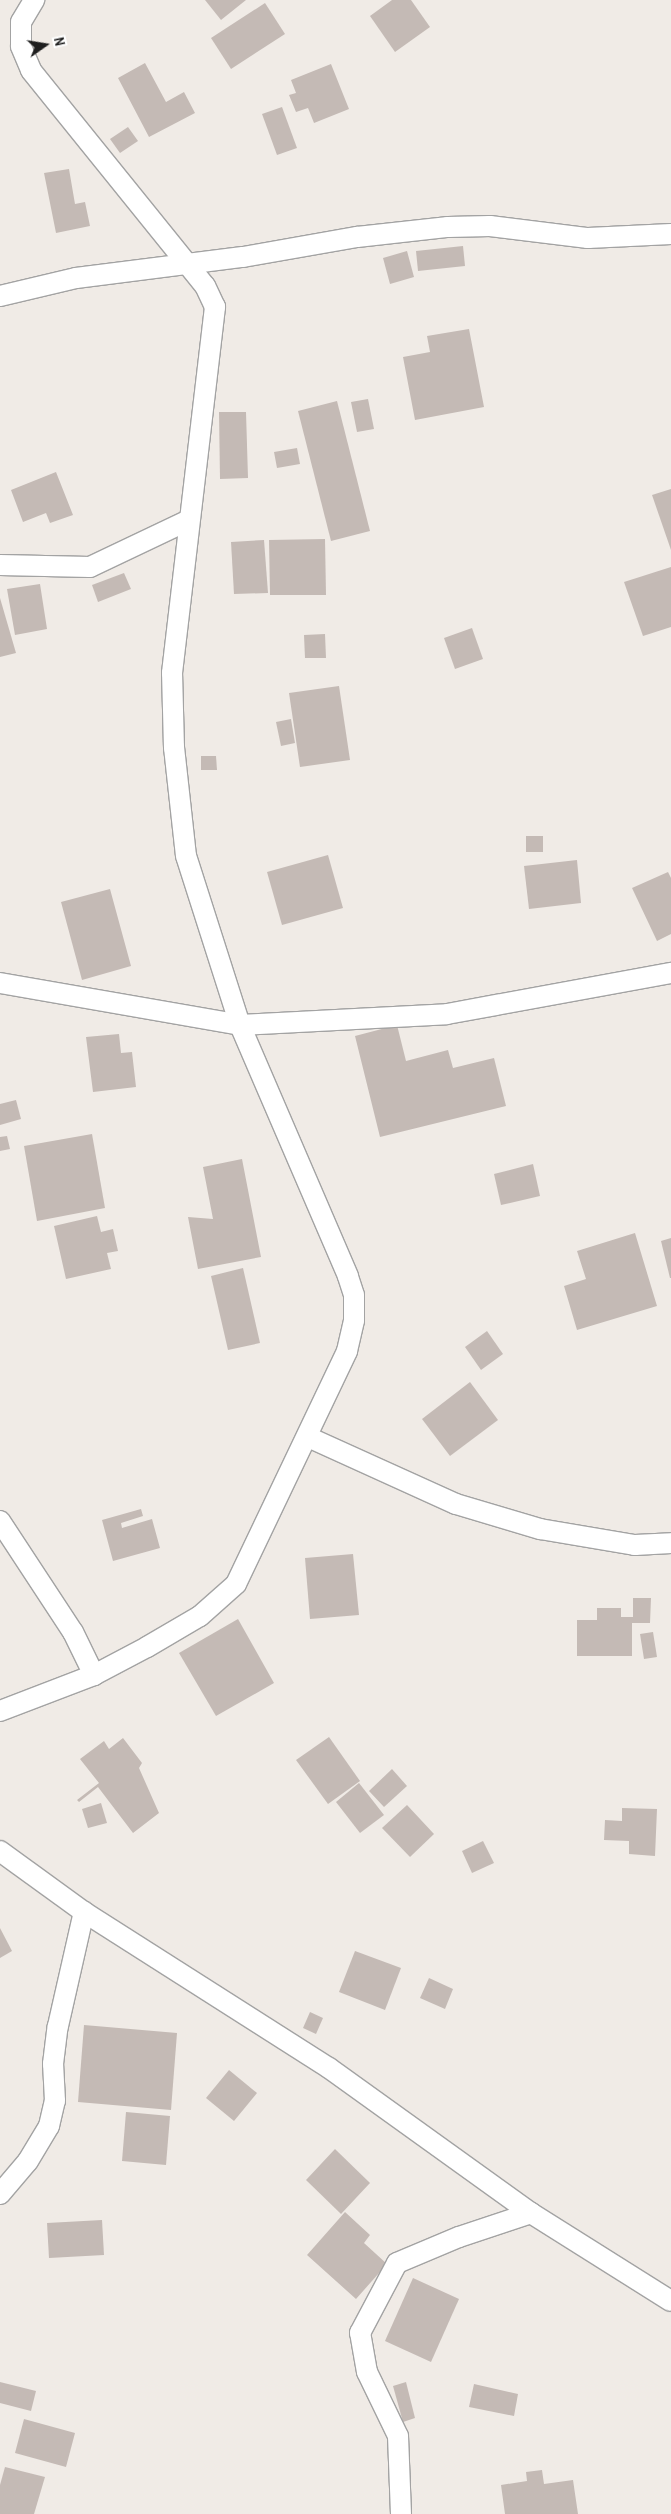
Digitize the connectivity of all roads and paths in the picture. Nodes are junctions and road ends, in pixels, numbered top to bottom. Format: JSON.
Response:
{"nodes":[{"id":1,"x":34,"y":0,"type":"edge"},
{"id":2,"x":671,"y":234,"type":"edge"},
{"id":3,"x":188,"y":264,"type":"junction"},
{"id":4,"x":0,"y":296,"type":"edge"},
{"id":5,"x":189,"y":520,"type":"junction"},
{"id":6,"x":0,"y":565,"type":"edge"},
{"id":7,"x":671,"y":973,"type":"edge"},
{"id":8,"x":0,"y":983,"type":"edge"},
{"id":9,"x":240,"y":1025,"type":"junction"},
{"id":10,"x":308,"y":1438,"type":"junction"},
{"id":11,"x":0,"y":1520,"type":"edge"},
{"id":12,"x":671,"y":1542,"type":"edge"},
{"id":13,"x":94,"y":1675,"type":"junction"},
{"id":14,"x":0,"y":1711,"type":"edge"},
{"id":15,"x":0,"y":1851,"type":"edge"},
{"id":16,"x":84,"y":1912,"type":"junction"},
{"id":17,"x":0,"y":2194,"type":"edge"},
{"id":18,"x":531,"y":2213,"type":"junction"},
{"id":19,"x":671,"y":2301,"type":"edge"},
{"id":20,"x":401,"y":2514,"type":"edge"}],
"edges":[{"from":1,"to":3,"type":"street"},
{"from":2,"to":3,"type":"street"},
{"from":3,"to":4,"type":"street"},
{"from":3,"to":5,"type":"street"},
{"from":5,"to":6,"type":"street"},
{"from":5,"to":9,"type":"street"},
{"from":7,"to":9,"type":"street"},
{"from":8,"to":9,"type":"street"},
{"from":9,"to":10,"type":"street"},
{"from":10,"to":12,"type":"street"},
{"from":10,"to":13,"type":"street"},
{"from":11,"to":13,"type":"street"},
{"from":13,"to":14,"type":"street"},
{"from":15,"to":16,"type":"street"},
{"from":16,"to":17,"type":"street"},
{"from":16,"to":18,"type":"street"},
{"from":18,"to":19,"type":"street"},
{"from":18,"to":20,"type":"street"}]}
